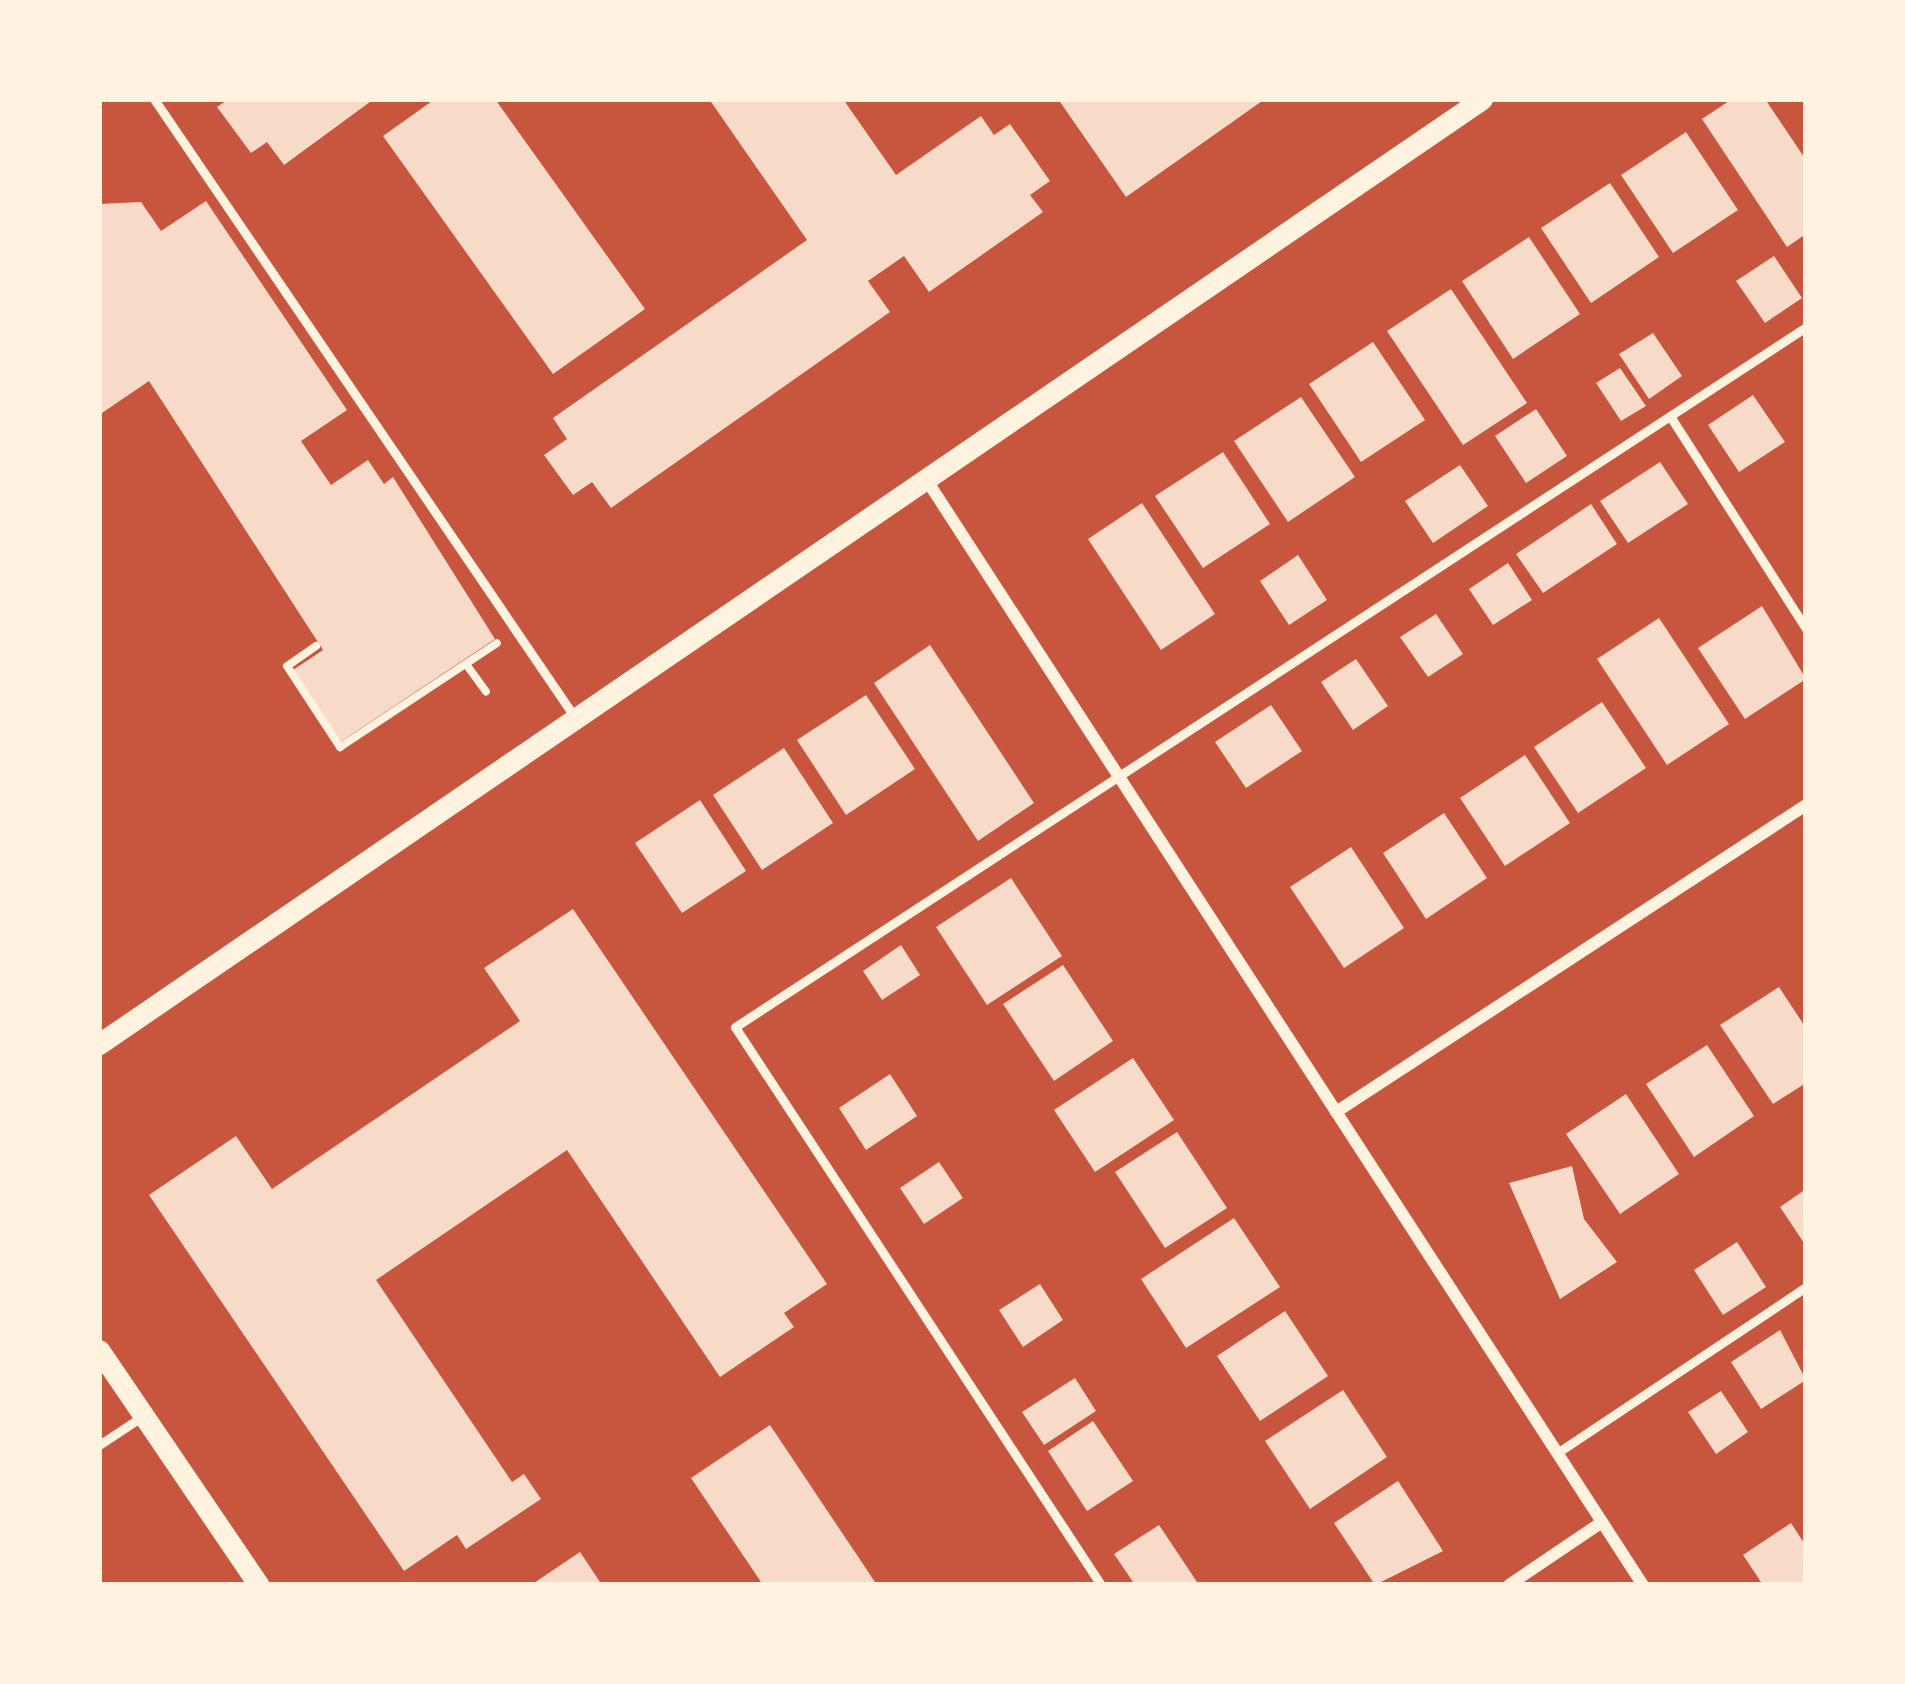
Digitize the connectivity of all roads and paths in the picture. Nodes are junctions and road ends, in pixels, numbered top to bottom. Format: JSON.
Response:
{"nodes":[{"id":1,"x":154,"y":99,"type":"edge"},
{"id":2,"x":1481,"y":99,"type":"edge"},
{"id":3,"x":1806,"y":327,"type":"edge"},
{"id":4,"x":1670,"y":416,"type":"junction"},
{"id":5,"x":926,"y":479,"type":"junction"},
{"id":6,"x":1806,"y":628,"type":"edge"},
{"id":7,"x":498,"y":642,"type":"dead end"},
{"id":8,"x":316,"y":646,"type":"dead end"},
{"id":9,"x":466,"y":664,"type":"junction"},
{"id":10,"x":486,"y":692,"type":"dead end"},
{"id":11,"x":576,"y":719,"type":"junction"},
{"id":12,"x":1118,"y":777,"type":"junction"},
{"id":13,"x":1806,"y":805,"type":"edge"},
{"id":14,"x":99,"y":1044,"type":"edge"},
{"id":15,"x":1336,"y":1112,"type":"junction"},
{"id":16,"x":1806,"y":1287,"type":"edge"},
{"id":17,"x":99,"y":1350,"type":"edge"},
{"id":18,"x":143,"y":1416,"type":"junction"},
{"id":19,"x":99,"y":1445,"type":"edge"},
{"id":20,"x":1557,"y":1454,"type":"junction"},
{"id":21,"x":1602,"y":1522,"type":"junction"},
{"id":22,"x":259,"y":1585,"type":"edge"},
{"id":23,"x":1101,"y":1585,"type":"edge"},
{"id":24,"x":1509,"y":1585,"type":"edge"},
{"id":25,"x":1643,"y":1585,"type":"edge"}],
"edges":[{"from":1,"to":11,"type":"lane"},
{"from":2,"to":5,"type":"street"},
{"from":3,"to":4,"type":"lane"},
{"from":4,"to":6,"type":"lane"},
{"from":4,"to":12,"type":"lane"},
{"from":5,"to":11,"type":"street"},
{"from":5,"to":12,"type":"street"},
{"from":7,"to":9,"type":"path"},
{"from":8,"to":9,"type":"path"},
{"from":9,"to":10,"type":"path"},
{"from":11,"to":14,"type":"street"},
{"from":12,"to":15,"type":"street"},
{"from":12,"to":23,"type":"lane"},
{"from":13,"to":15,"type":"street"},
{"from":15,"to":20,"type":"street"},
{"from":16,"to":20,"type":"lane"},
{"from":17,"to":18,"type":"street"},
{"from":18,"to":19,"type":"lane"},
{"from":18,"to":22,"type":"street"},
{"from":20,"to":21,"type":"street"},
{"from":21,"to":24,"type":"street"},
{"from":21,"to":25,"type":"street"}]}
